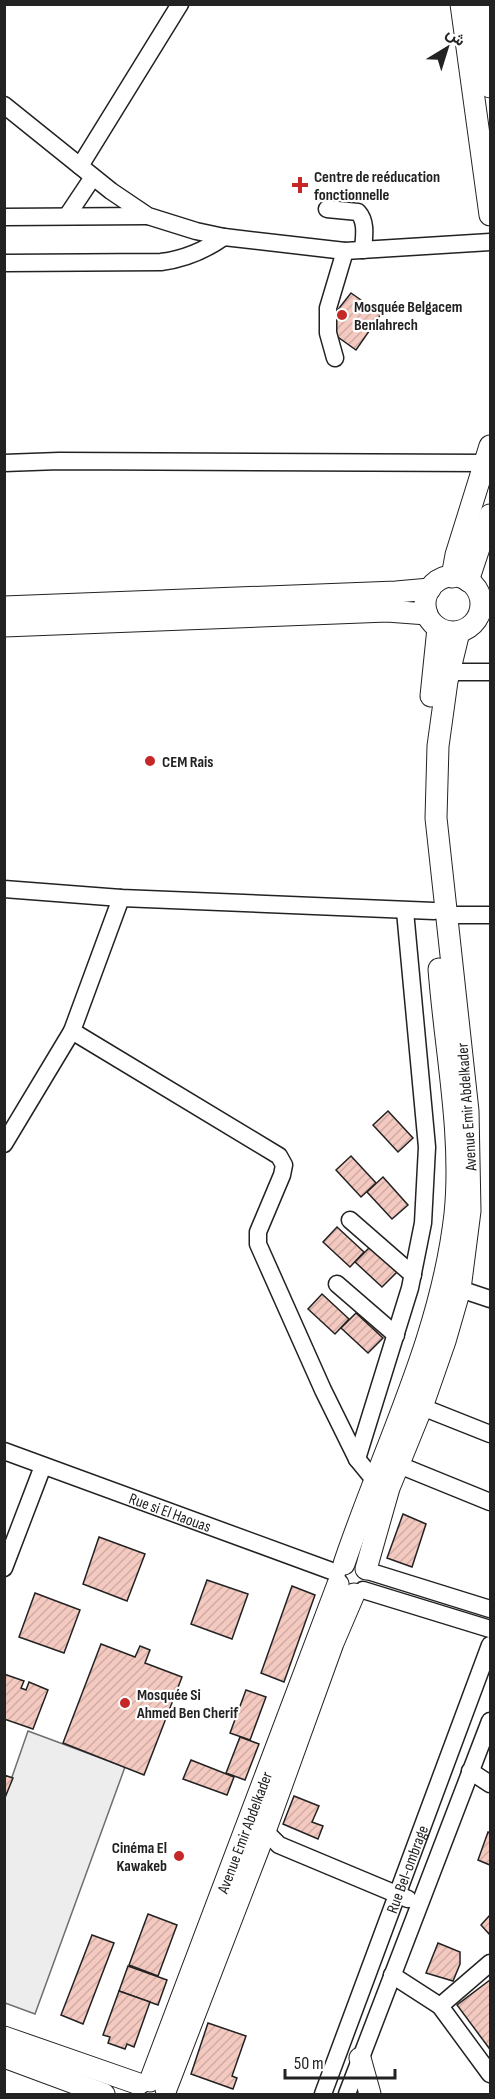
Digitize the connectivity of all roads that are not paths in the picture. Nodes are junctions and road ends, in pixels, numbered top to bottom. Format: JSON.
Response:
{"nodes":[{"id":1,"x":180,"y":4,"type":"edge"},
{"id":2,"x":461,"y":4,"type":"edge"},
{"id":3,"x":484,"y":13,"type":"edge"},
{"id":4,"x":490,"y":87,"type":"edge"},
{"id":5,"x":4,"y":105,"type":"edge"},
{"id":6,"x":80,"y":166,"type":"junction"},
{"id":7,"x":93,"y":177,"type":"junction"},
{"id":8,"x":327,"y":209,"type":"dead end"},
{"id":9,"x":490,"y":215,"type":"edge"},
{"id":10,"x":67,"y":216,"type":"junction"},
{"id":11,"x":148,"y":216,"type":"junction"},
{"id":12,"x":4,"y":217,"type":"edge"},
{"id":13,"x":224,"y":237,"type":"junction"},
{"id":14,"x":490,"y":242,"type":"edge"},
{"id":15,"x":363,"y":250,"type":"junction"},
{"id":16,"x":345,"y":251,"type":"junction"},
{"id":17,"x":4,"y":263,"type":"edge"},
{"id":18,"x":334,"y":358,"type":"dead end"},
{"id":19,"x":488,"y":455,"type":"edge"},
{"id":20,"x":4,"y":464,"type":"edge"},
{"id":21,"x":490,"y":515,"type":"edge"},
{"id":22,"x":471,"y":581,"type":"edge"},
{"id":23,"x":430,"y":589,"type":"junction"},
{"id":24,"x":4,"y":606,"type":"edge"},
{"id":25,"x":484,"y":612,"type":"edge"},
{"id":26,"x":441,"y":625,"type":"junction"},
{"id":27,"x":4,"y":626,"type":"edge"},
{"id":28,"x":449,"y":672,"type":"junction"},
{"id":29,"x":490,"y":672,"type":"edge"},
{"id":30,"x":4,"y":889,"type":"edge"},
{"id":31,"x":121,"y":897,"type":"junction"},
{"id":32,"x":405,"y":911,"type":"junction"},
{"id":33,"x":440,"y":913,"type":"junction"},
{"id":34,"x":490,"y":915,"type":"edge"},
{"id":35,"x":72,"y":1031,"type":"junction"},
{"id":36,"x":4,"y":1144,"type":"edge"},
{"id":37,"x":350,"y":1220,"type":"dead end"},
{"id":38,"x":413,"y":1275,"type":"junction"},
{"id":39,"x":337,"y":1284,"type":"dead end"},
{"id":40,"x":460,"y":1288,"type":"junction"},
{"id":41,"x":490,"y":1299,"type":"edge"},
{"id":42,"x":396,"y":1335,"type":"junction"},
{"id":43,"x":422,"y":1407,"type":"junction"},
{"id":44,"x":490,"y":1434,"type":"edge"},
{"id":45,"x":4,"y":1451,"type":"edge"},
{"id":46,"x":357,"y":1459,"type":"junction"},
{"id":47,"x":399,"y":1465,"type":"junction"},
{"id":48,"x":43,"y":1466,"type":"junction"},
{"id":49,"x":382,"y":1484,"type":"junction"},
{"id":50,"x":490,"y":1502,"type":"edge"},
{"id":51,"x":4,"y":1568,"type":"edge"},
{"id":52,"x":353,"y":1578,"type":"junction"},
{"id":53,"x":490,"y":1609,"type":"edge"},
{"id":54,"x":490,"y":1629,"type":"edge"},
{"id":55,"x":490,"y":1645,"type":"edge"},
{"id":56,"x":490,"y":1720,"type":"edge"},
{"id":57,"x":470,"y":1771,"type":"junction"},
{"id":58,"x":490,"y":1784,"type":"edge"},
{"id":59,"x":258,"y":1837,"type":"junction"},
{"id":60,"x":398,"y":1895,"type":"junction"},
{"id":61,"x":420,"y":1904,"type":"junction"},
{"id":62,"x":490,"y":1963,"type":"edge"},
{"id":63,"x":392,"y":1975,"type":"junction"},
{"id":64,"x":440,"y":2006,"type":"junction"},
{"id":65,"x":4,"y":2037,"type":"edge"},
{"id":66,"x":4,"y":2057,"type":"edge"},
{"id":67,"x":360,"y":2058,"type":"junction"},
{"id":68,"x":490,"y":2074,"type":"edge"},
{"id":69,"x":151,"y":2088,"type":"edge"},
{"id":70,"x":104,"y":2094,"type":"edge"},
{"id":71,"x":323,"y":2094,"type":"edge"},
{"id":72,"x":347,"y":2094,"type":"edge"},
{"id":73,"x":370,"y":2094,"type":"edge"}],
"edges":[{"from":1,"to":6,"type":"street"},
{"from":2,"to":9,"type":"main road"},
{"from":3,"to":4,"type":"main road"},
{"from":5,"to":6,"type":"street"},
{"from":6,"to":7,"type":"street"},
{"from":7,"to":10,"type":"street"},
{"from":7,"to":11,"type":"street"},
{"from":8,"to":15,"type":"street"},
{"from":10,"to":11,"type":"street"},
{"from":10,"to":12,"type":"street"},
{"from":11,"to":13,"type":"street"},
{"from":13,"to":16,"type":"street"},
{"from":13,"to":17,"type":"street"},
{"from":14,"to":15,"type":"street"},
{"from":15,"to":16,"type":"street"},
{"from":16,"to":18,"type":"street"},
{"from":19,"to":20,"type":"street"},
{"from":19,"to":22,"type":"main road"},
{"from":21,"to":22,"type":"main road"},
{"from":22,"to":23,"type":"main road"},
{"from":22,"to":25,"type":"main road"},
{"from":23,"to":24,"type":"main road"},
{"from":23,"to":26,"type":"main road"},
{"from":25,"to":26,"type":"main road"},
{"from":26,"to":27,"type":"main road"},
{"from":26,"to":28,"type":"main road","name":"Avenue Emir Abdelkader"},
{"from":26,"to":33,"type":"main road","name":"Avenue Emir Abdelkader"},
{"from":28,"to":29,"type":"street"},
{"from":28,"to":33,"type":"main road","name":"Avenue Emir Abdelkader"},
{"from":30,"to":31,"type":"street"},
{"from":31,"to":32,"type":"street"},
{"from":31,"to":35,"type":"street"},
{"from":32,"to":33,"type":"street"},
{"from":32,"to":38,"type":"street"},
{"from":33,"to":34,"type":"street"},
{"from":33,"to":40,"type":"main road","name":"Avenue Emir Abdelkader"},
{"from":33,"to":49,"type":"main road","name":"Avenue Emir Abdelkader"},
{"from":35,"to":36,"type":"street"},
{"from":35,"to":46,"type":"street"},
{"from":37,"to":38,"type":"street"},
{"from":38,"to":42,"type":"street"},
{"from":39,"to":42,"type":"street"},
{"from":40,"to":41,"type":"street"},
{"from":40,"to":43,"type":"main road","name":"Avenue Emir Abdelkader"},
{"from":42,"to":46,"type":"street"},
{"from":43,"to":44,"type":"street"},
{"from":43,"to":47,"type":"main road","name":"Avenue Emir Abdelkader"},
{"from":45,"to":48,"type":"street","name":"Rue si El Haouas"},
{"from":46,"to":49,"type":"street"},
{"from":47,"to":49,"type":"main road","name":"Avenue Emir Abdelkader"},
{"from":47,"to":50,"type":"street"},
{"from":48,"to":51,"type":"street"},
{"from":48,"to":52,"type":"street","name":"Rue si El Haouas"},
{"from":49,"to":52,"type":"main road","name":"Avenue Emir Abdelkader"},
{"from":52,"to":53,"type":"street"},
{"from":52,"to":54,"type":"street"},
{"from":52,"to":59,"type":"main road","name":"Avenue Emir Abdelkader"},
{"from":55,"to":60,"type":"street","name":"Rue Bel-ombrage"},
{"from":56,"to":57,"type":"street","name":"Rue Bel-ombrage"},
{"from":57,"to":58,"type":"street"},
{"from":57,"to":61,"type":"street","name":"Rue Bel-ombrage"},
{"from":59,"to":60,"type":"street"},
{"from":59,"to":69,"type":"main road","name":"Avenue Emir Abdelkader"},
{"from":60,"to":61,"type":"street"},
{"from":60,"to":71,"type":"street","name":"Rue Bel-ombrage"},
{"from":61,"to":63,"type":"street","name":"Rue Bel-ombrage"},
{"from":62,"to":64,"type":"street"},
{"from":63,"to":64,"type":"street"},
{"from":63,"to":67,"type":"street","name":"Rue Bel-ombrage"},
{"from":64,"to":68,"type":"street"},
{"from":65,"to":69,"type":"main road"},
{"from":66,"to":70,"type":"main road"},
{"from":67,"to":72,"type":"street","name":"Rue Bel-ombrage"},
{"from":67,"to":73,"type":"main road"}]}
